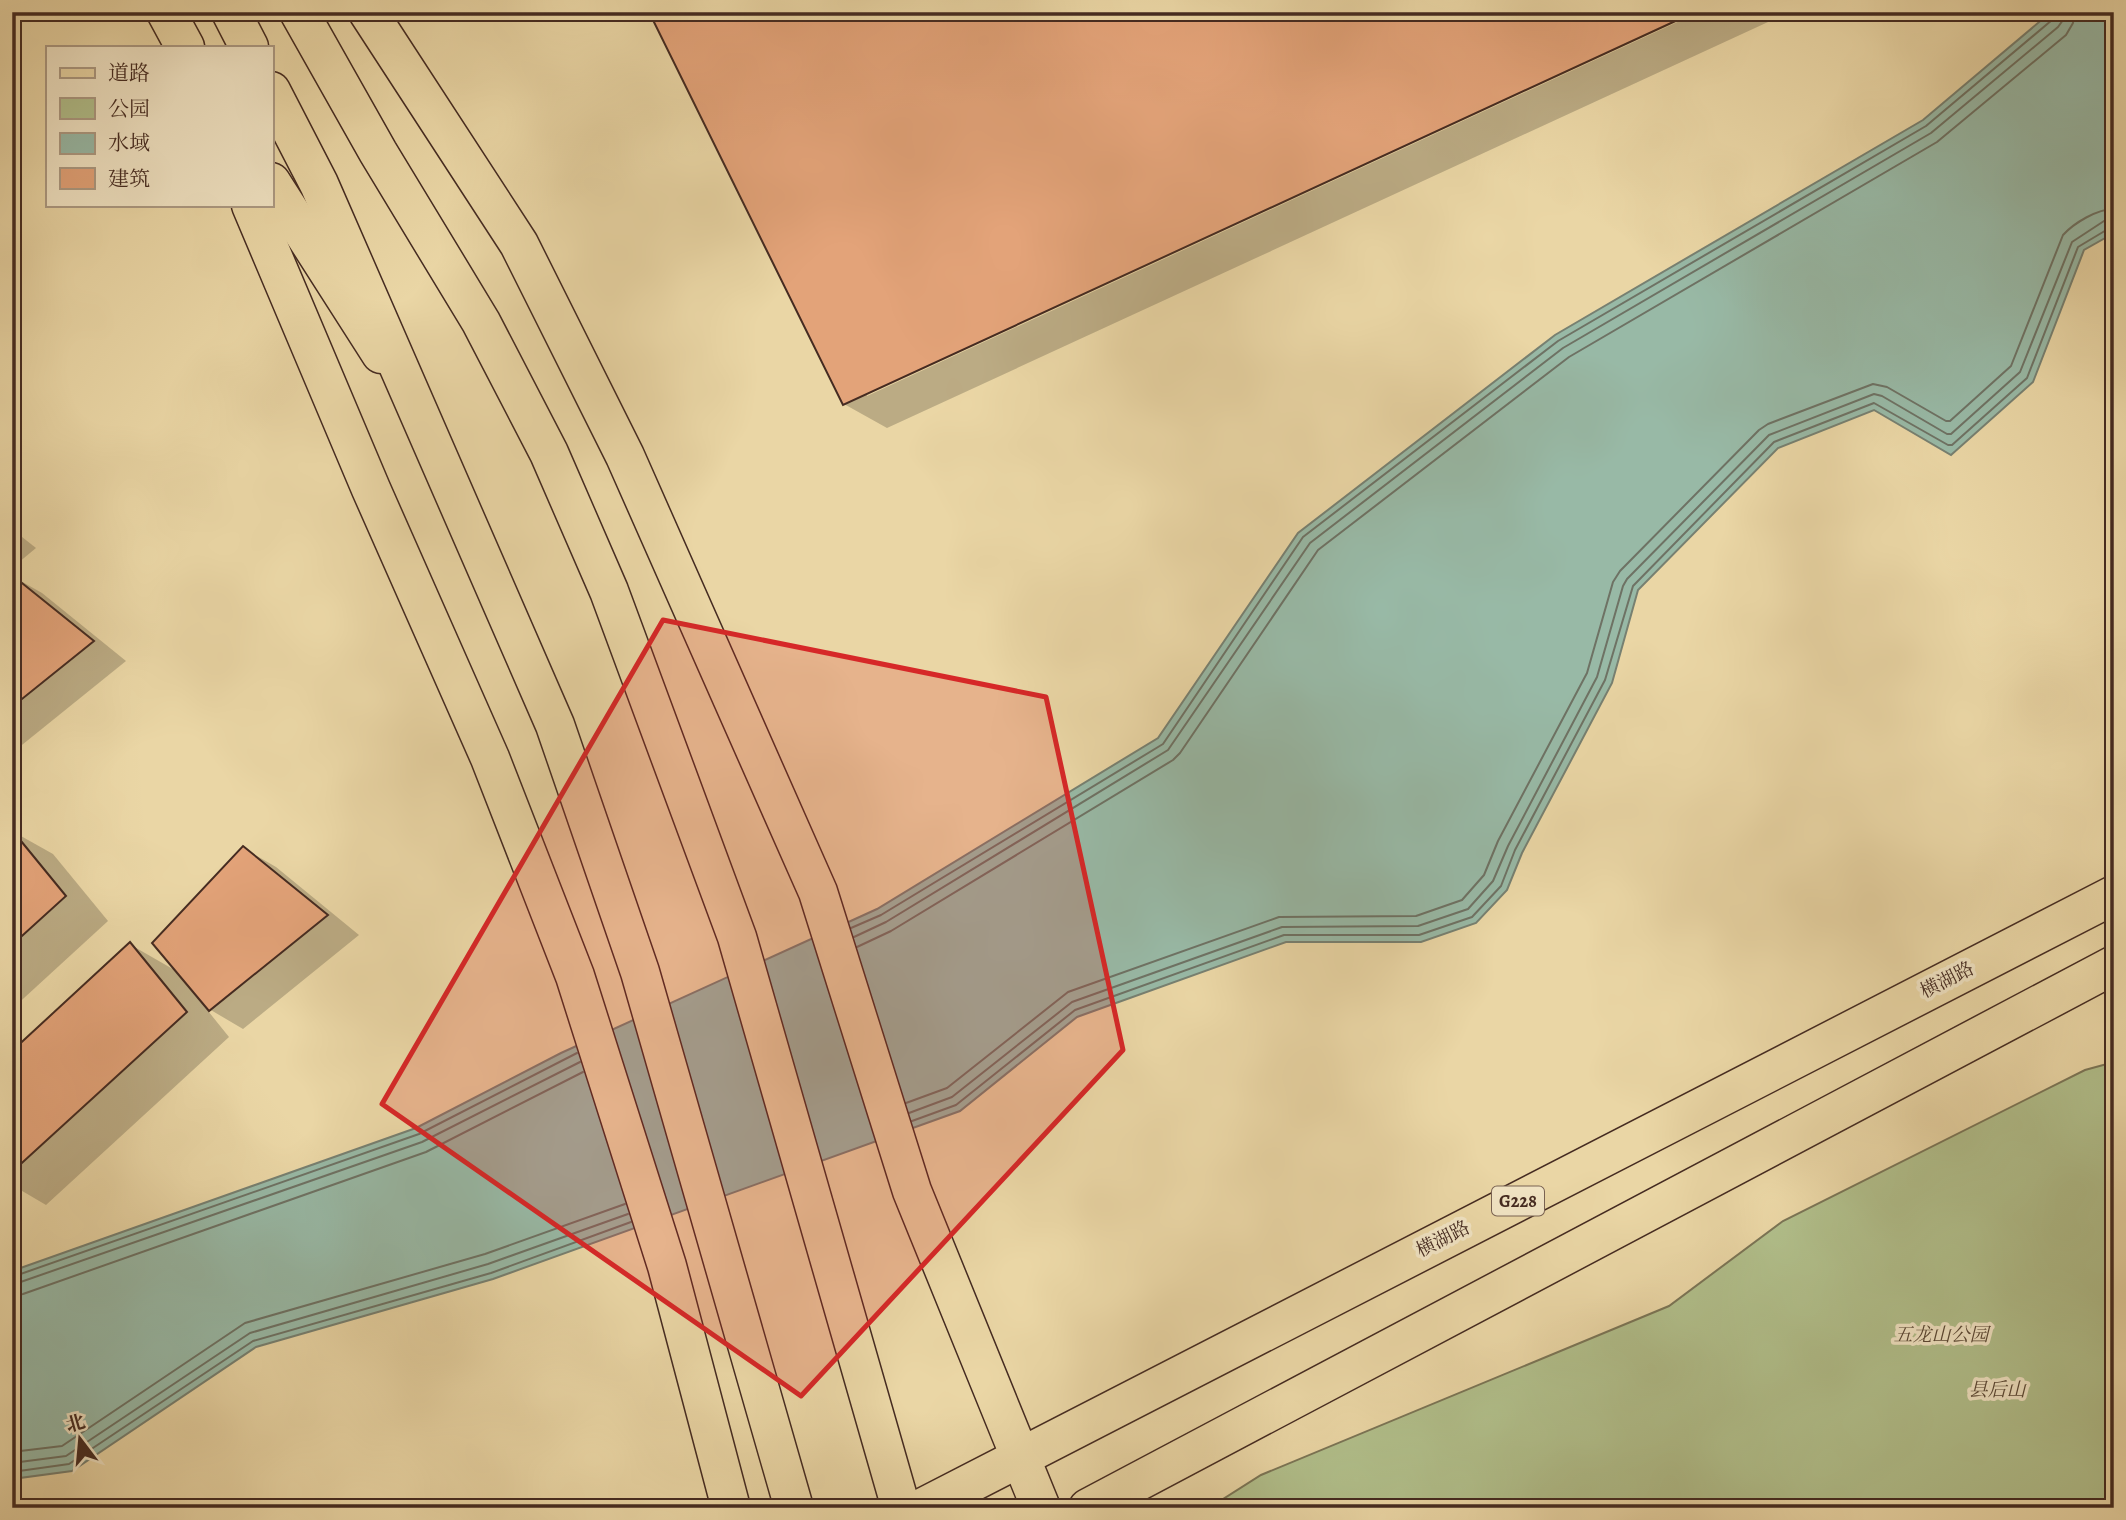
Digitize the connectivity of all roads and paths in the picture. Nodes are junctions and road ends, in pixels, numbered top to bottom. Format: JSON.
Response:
{"nodes":[{"id":1,"x":166,"y":12,"type":"edge"},
{"id":2,"x":231,"y":12,"type":"edge"},
{"id":3,"x":299,"y":12,"type":"edge"},
{"id":4,"x":369,"y":12,"type":"edge"},
{"id":5,"x":184,"y":46,"type":"edge"},
{"id":6,"x":248,"y":46,"type":"edge"},
{"id":7,"x":273,"y":95,"type":"edge"},
{"id":8,"x":273,"y":185,"type":"edge"},
{"id":9,"x":251,"y":206,"type":"edge"},
{"id":10,"x":418,"y":411,"type":"junction"},
{"id":11,"x":2114,"y":895,"type":"edge"},
{"id":12,"x":2114,"y":965,"type":"edge"},
{"id":13,"x":1021,"y":1456,"type":"junction"},
{"id":14,"x":731,"y":1508,"type":"edge"},
{"id":15,"x":794,"y":1508,"type":"edge"},
{"id":16,"x":901,"y":1508,"type":"edge"},
{"id":17,"x":922,"y":1508,"type":"edge"},
{"id":18,"x":1041,"y":1508,"type":"edge"},
{"id":19,"x":1088,"y":1508,"type":"edge"}],
"edges":[{"from":1,"to":5,"type":"main road"},
{"from":2,"to":6,"type":"main road"},
{"from":3,"to":16,"type":"main road"},
{"from":4,"to":13,"type":"main road"},
{"from":7,"to":10,"type":"main road"},
{"from":8,"to":10,"type":"main road"},
{"from":9,"to":14,"type":"main road"},
{"from":10,"to":15,"type":"main road"},
{"from":11,"to":13,"type":"main road","name":"横湖路","number":"G228"},
{"from":12,"to":19,"type":"main road"},
{"from":13,"to":17,"type":"main road","name":"横湖路","number":"G228"},
{"from":13,"to":18,"type":"main road"}]}
